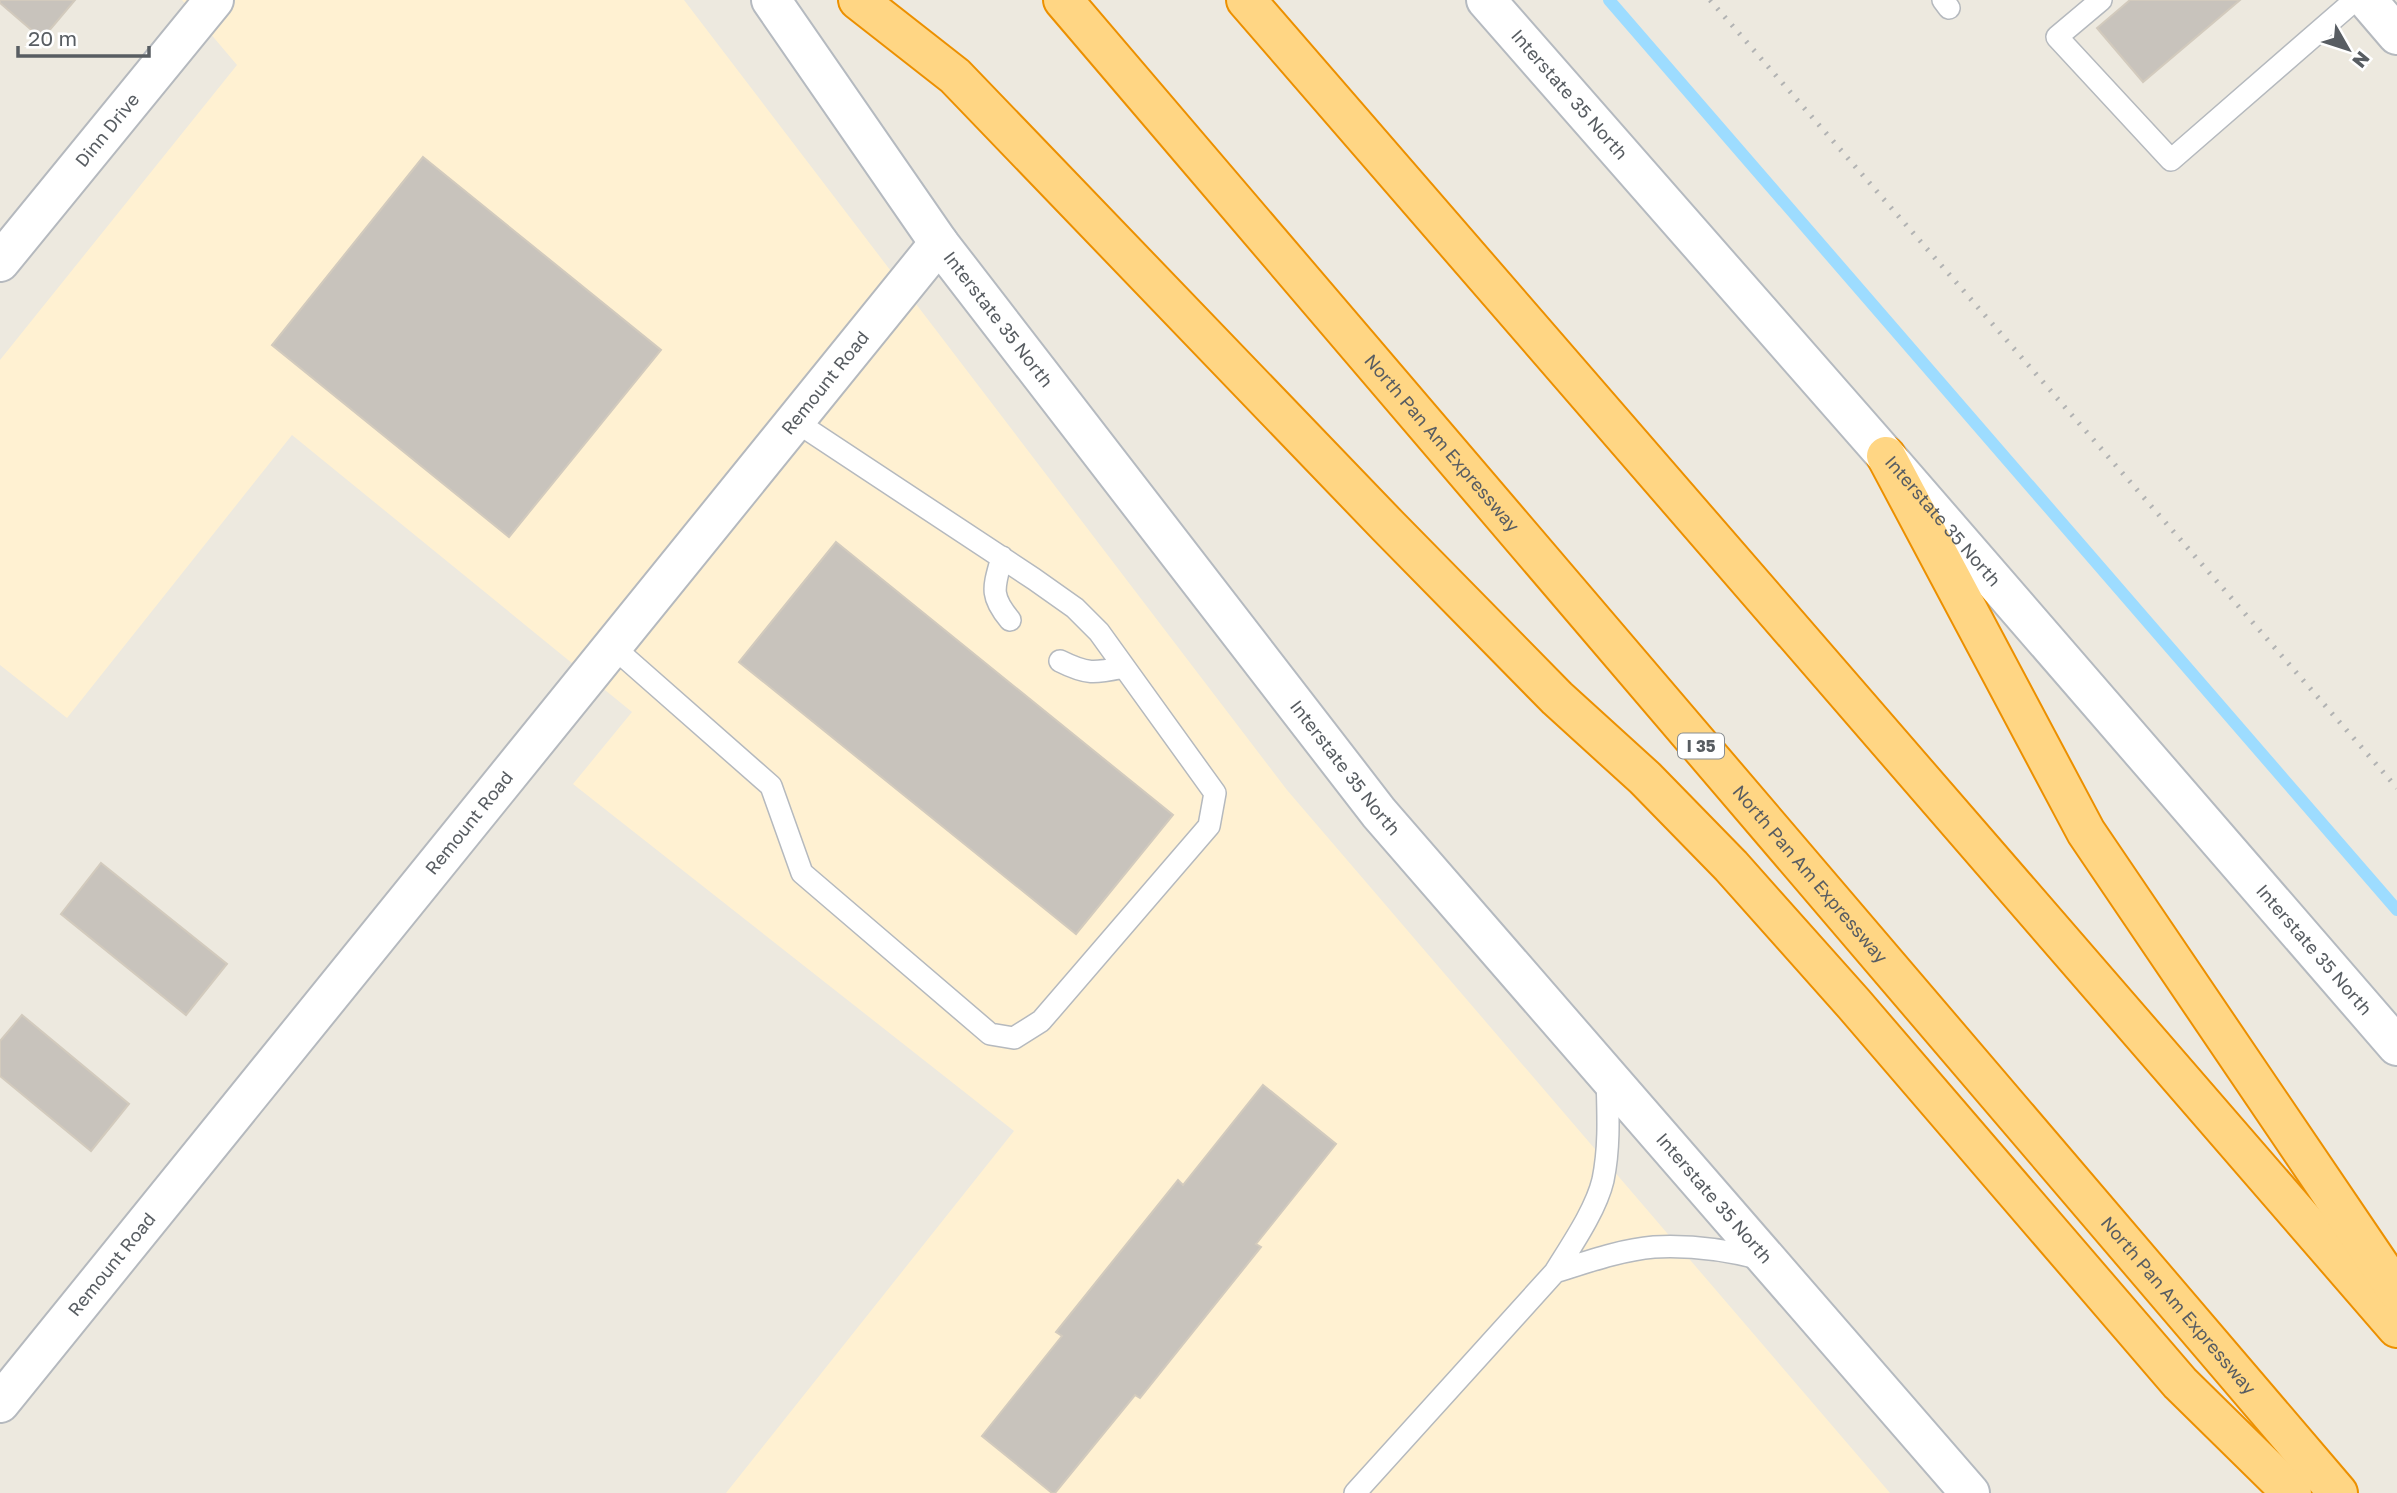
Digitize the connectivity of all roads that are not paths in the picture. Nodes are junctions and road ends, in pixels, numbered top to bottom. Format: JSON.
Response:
{"nodes":[{"id":1,"x":214,"y":0,"type":"edge"},
{"id":2,"x":771,"y":0,"type":"edge"},
{"id":3,"x":858,"y":0,"type":"edge"},
{"id":4,"x":1063,"y":0,"type":"edge"},
{"id":5,"x":1246,"y":0,"type":"edge"},
{"id":6,"x":1486,"y":0,"type":"edge"},
{"id":7,"x":2101,"y":0,"type":"edge"},
{"id":8,"x":2355,"y":0,"type":"edge"},
{"id":9,"x":2367,"y":0,"type":"edge"},
{"id":10,"x":2397,"y":35,"type":"edge"},
{"id":11,"x":939,"y":243,"type":"junction"},
{"id":12,"x":0,"y":262,"type":"edge"},
{"id":13,"x":794,"y":421,"type":"junction"},
{"id":14,"x":1886,"y":456,"type":"junction"},
{"id":15,"x":1002,"y":557,"type":"junction"},
{"id":16,"x":1010,"y":620,"type":"dead end"},
{"id":17,"x":612,"y":646,"type":"junction"},
{"id":18,"x":1060,"y":661,"type":"dead end"},
{"id":19,"x":1124,"y":667,"type":"junction"},
{"id":20,"x":2397,"y":1046,"type":"edge"},
{"id":21,"x":1607,"y":1075,"type":"junction"},
{"id":22,"x":1767,"y":1260,"type":"junction"},
{"id":23,"x":1555,"y":1272,"type":"junction"},
{"id":24,"x":2397,"y":1291,"type":"edge"},
{"id":25,"x":2397,"y":1328,"type":"edge"},
{"id":26,"x":0,"y":1403,"type":"edge"},
{"id":27,"x":1355,"y":1493,"type":"edge"},
{"id":28,"x":1970,"y":1493,"type":"edge"},
{"id":29,"x":2292,"y":1493,"type":"edge"},
{"id":30,"x":2338,"y":1493,"type":"edge"}],
"edges":[{"from":1,"to":12,"type":"main road","name":"Dinn Drive"},
{"from":2,"to":11,"type":"main road","name":"Interstate 35 North"},
{"from":3,"to":29,"type":"highway"},
{"from":4,"to":30,"type":"highway","name":"North Pan Am Expressway","number":"I 35"},
{"from":5,"to":25,"type":"highway"},
{"from":6,"to":14,"type":"main road","name":"Interstate 35 North"},
{"from":7,"to":8,"type":"lane"},
{"from":9,"to":10,"type":"main road"},
{"from":11,"to":13,"type":"main road","name":"Remount Road"},
{"from":11,"to":21,"type":"main road","name":"Interstate 35 North"},
{"from":13,"to":15,"type":"lane"},
{"from":13,"to":17,"type":"main road","name":"Remount Road"},
{"from":14,"to":20,"type":"main road","name":"Interstate 35 North"},
{"from":14,"to":24,"type":"highway"},
{"from":15,"to":16,"type":"lane"},
{"from":15,"to":19,"type":"lane"},
{"from":17,"to":19,"type":"lane"},
{"from":17,"to":26,"type":"main road","name":"Remount Road"},
{"from":18,"to":19,"type":"lane"},
{"from":21,"to":22,"type":"main road","name":"Interstate 35 North"},
{"from":21,"to":23,"type":"lane"},
{"from":22,"to":23,"type":"lane"},
{"from":22,"to":28,"type":"main road","name":"Interstate 35 North"},
{"from":23,"to":27,"type":"lane"}]}
